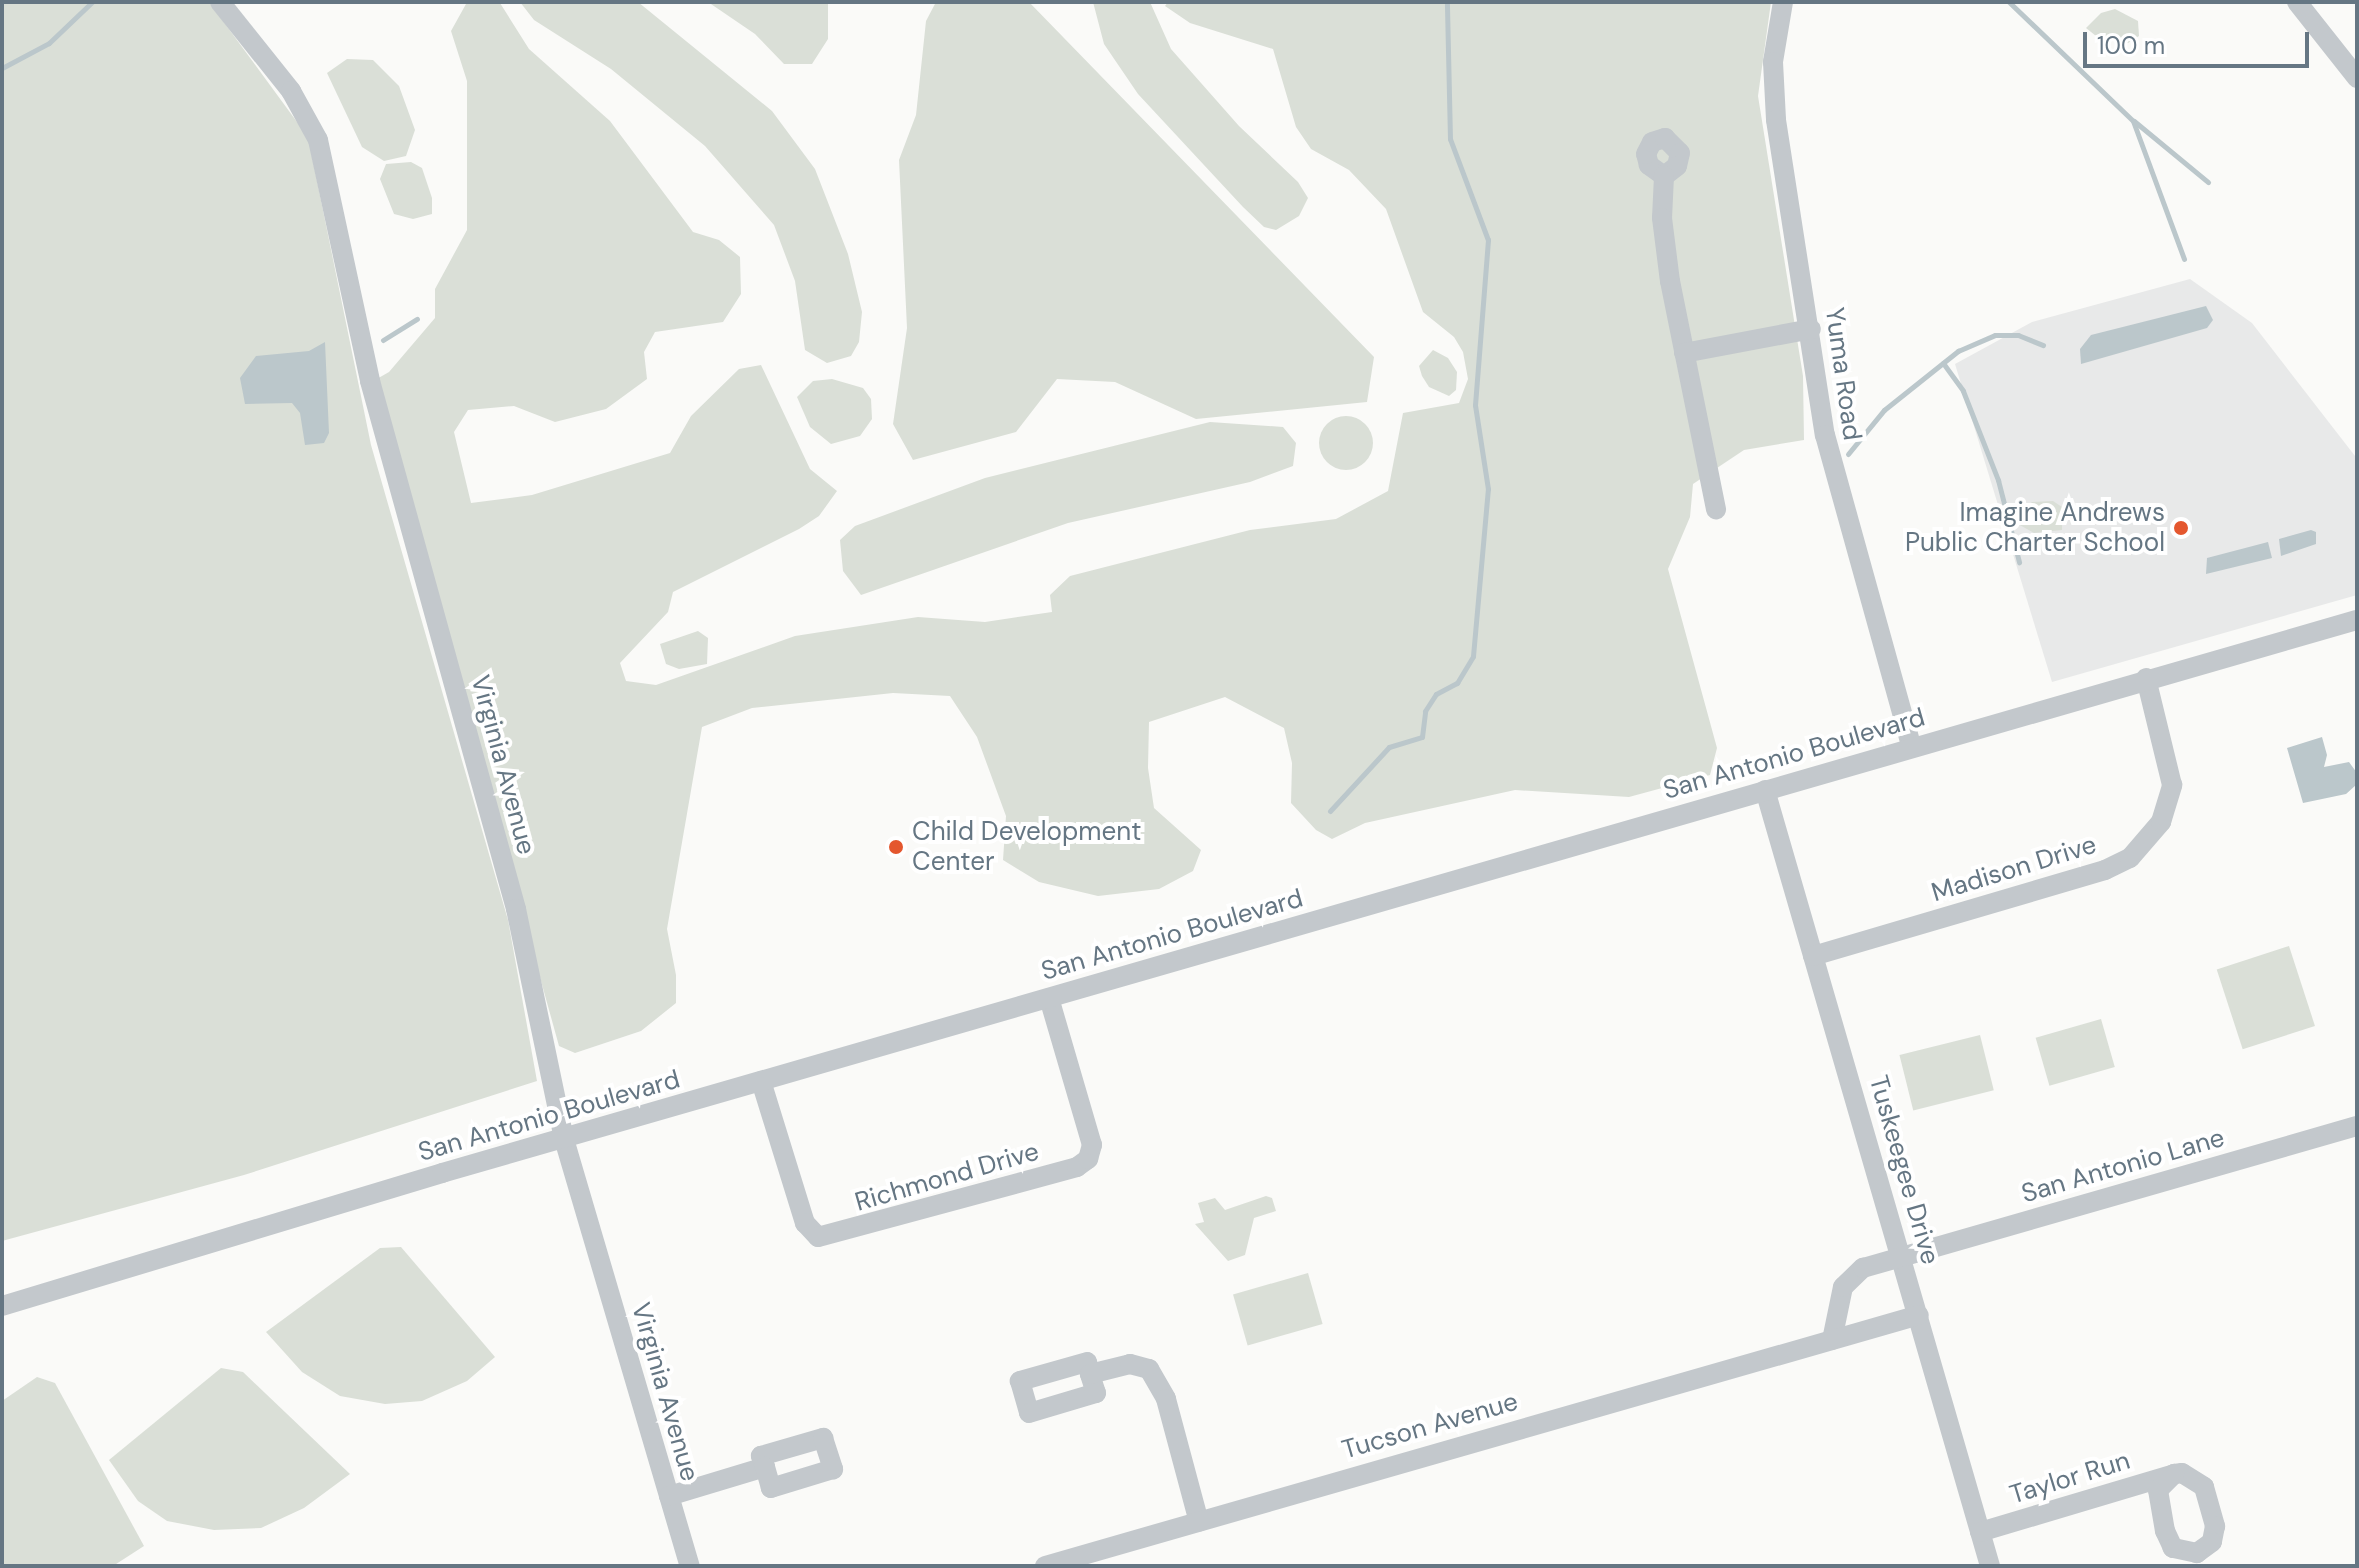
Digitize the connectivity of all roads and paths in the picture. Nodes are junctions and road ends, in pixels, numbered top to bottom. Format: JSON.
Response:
{"nodes":[{"id":1,"x":220,"y":2,"type":"edge"},
{"id":2,"x":1783,"y":2,"type":"edge"},
{"id":3,"x":2297,"y":2,"type":"edge"},
{"id":4,"x":2357,"y":78,"type":"edge"},
{"id":5,"x":1664,"y":176,"type":"dead end"},
{"id":6,"x":1811,"y":329,"type":"junction"},
{"id":7,"x":1684,"y":353,"type":"junction"},
{"id":8,"x":1716,"y":509,"type":"dead end"},
{"id":9,"x":2357,"y":620,"type":"edge"},
{"id":10,"x":2146,"y":678,"type":"junction"},
{"id":11,"x":1911,"y":746,"type":"junction"},
{"id":12,"x":1765,"y":790,"type":"junction"},
{"id":13,"x":1813,"y":956,"type":"junction"},
{"id":14,"x":1049,"y":998,"type":"junction"},
{"id":15,"x":761,"y":1081,"type":"junction"},
{"id":16,"x":2357,"y":1126,"type":"edge"},
{"id":17,"x":564,"y":1139,"type":"junction"},
{"id":18,"x":1903,"y":1257,"type":"junction"},
{"id":19,"x":2,"y":1306,"type":"edge"},
{"id":20,"x":1919,"y":1315,"type":"junction"},
{"id":21,"x":1832,"y":1340,"type":"junction"},
{"id":22,"x":1090,"y":1374,"type":"dead end"},
{"id":23,"x":765,"y":1467,"type":"dead end"},
{"id":24,"x":2174,"y":1474,"type":"junction"},
{"id":25,"x":669,"y":1496,"type":"junction"},
{"id":26,"x":1199,"y":1522,"type":"junction"},
{"id":27,"x":1980,"y":1532,"type":"junction"},
{"id":28,"x":2199,"y":1560,"type":"edge"},
{"id":29,"x":690,"y":1566,"type":"edge"},
{"id":30,"x":1045,"y":1566,"type":"edge"},
{"id":31,"x":1990,"y":1566,"type":"edge"}],
"edges":[{"from":1,"to":17,"type":"street","name":"Virginia Avenue"},
{"from":2,"to":6,"type":"street","name":"Yuma Road"},
{"from":3,"to":4,"type":"street"},
{"from":5,"to":7,"type":"street"},
{"from":6,"to":7,"type":"street"},
{"from":6,"to":11,"type":"street","name":"Yuma Road"},
{"from":7,"to":8,"type":"street"},
{"from":9,"to":10,"type":"street","name":"San Antonio Boulevard"},
{"from":10,"to":11,"type":"street","name":"San Antonio Boulevard"},
{"from":10,"to":13,"type":"street","name":"Madison Drive"},
{"from":11,"to":12,"type":"street","name":"San Antonio Boulevard"},
{"from":12,"to":13,"type":"street","name":"Tuskeegee Drive"},
{"from":12,"to":14,"type":"street","name":"San Antonio Boulevard"},
{"from":13,"to":18,"type":"street","name":"Tuskeegee Drive"},
{"from":14,"to":15,"type":"street","name":"San Antonio Boulevard"},
{"from":14,"to":15,"type":"street","name":"Richmond Drive"},
{"from":15,"to":17,"type":"street","name":"San Antonio Boulevard"},
{"from":16,"to":18,"type":"street","name":"San Antonio Lane"},
{"from":17,"to":19,"type":"street","name":"San Antonio Boulevard"},
{"from":17,"to":25,"type":"street","name":"Virginia Avenue"},
{"from":18,"to":20,"type":"street","name":"Tuskeegee Drive"},
{"from":18,"to":21,"type":"street"},
{"from":20,"to":21,"type":"street","name":"Tucson Avenue"},
{"from":20,"to":27,"type":"street","name":"Tuskeegee Drive"},
{"from":21,"to":26,"type":"street","name":"Tucson Avenue"},
{"from":22,"to":26,"type":"street"},
{"from":23,"to":25,"type":"street"},
{"from":24,"to":27,"type":"street","name":"Taylor Run"},
{"from":24,"to":28,"type":"street","name":"Taylor Run"},
{"from":24,"to":28,"type":"street","name":"Taylor Run"},
{"from":25,"to":29,"type":"street","name":"Virginia Avenue"},
{"from":26,"to":30,"type":"street","name":"Tucson Avenue"},
{"from":27,"to":31,"type":"street","name":"Tuskeegee Drive"}]}
